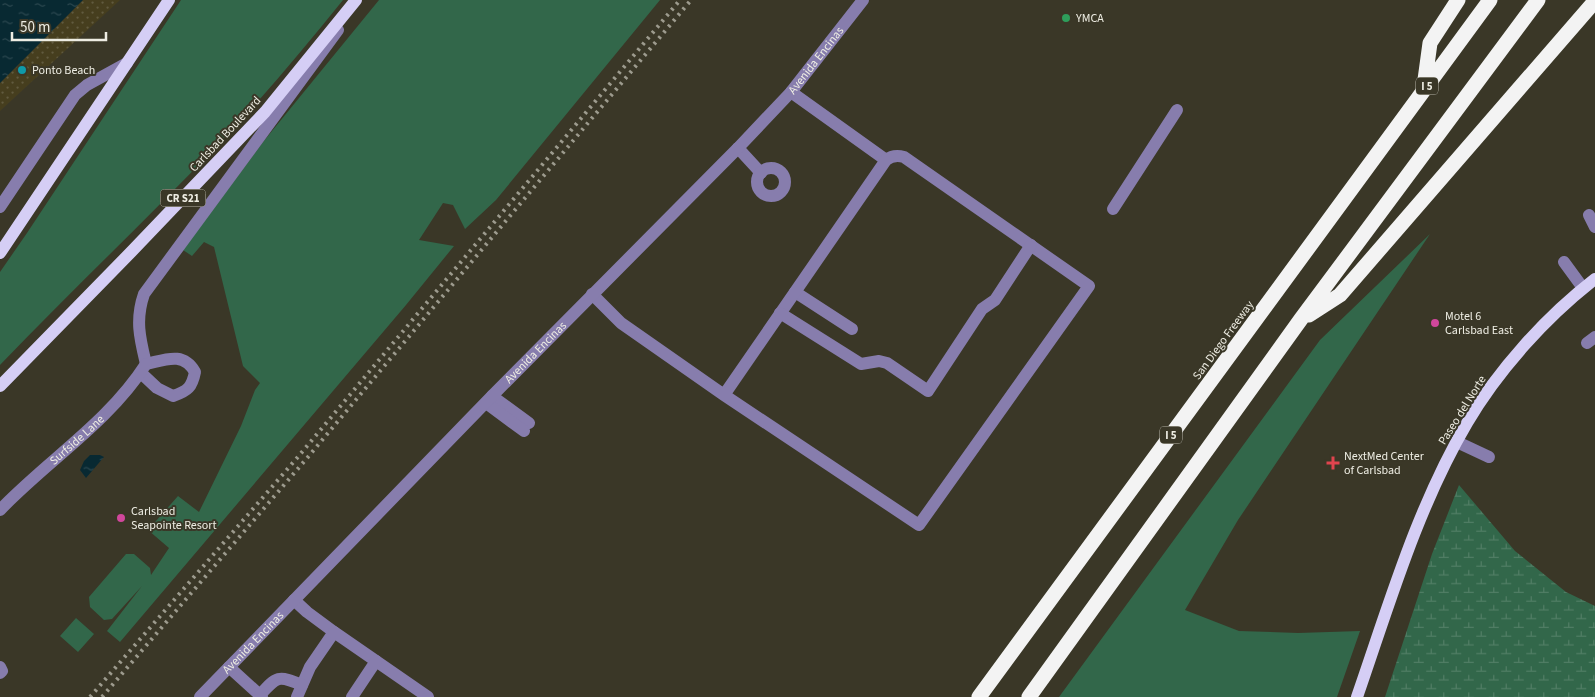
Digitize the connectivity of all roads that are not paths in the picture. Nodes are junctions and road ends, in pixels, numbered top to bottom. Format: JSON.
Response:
{"nodes":[{"id":1,"x":169,"y":0,"type":"edge"},
{"id":2,"x":356,"y":0,"type":"edge"},
{"id":3,"x":360,"y":0,"type":"edge"},
{"id":4,"x":863,"y":0,"type":"edge"},
{"id":5,"x":1458,"y":0,"type":"edge"},
{"id":6,"x":1490,"y":0,"type":"edge"},
{"id":7,"x":1538,"y":0,"type":"edge"},
{"id":8,"x":1595,"y":1,"type":"edge"},
{"id":9,"x":127,"y":63,"type":"junction"},
{"id":10,"x":1424,"y":90,"type":"junction"},
{"id":11,"x":791,"y":92,"type":"junction"},
{"id":12,"x":1177,"y":110,"type":"dead end"},
{"id":13,"x":738,"y":148,"type":"junction"},
{"id":14,"x":886,"y":160,"type":"junction"},
{"id":15,"x":761,"y":173,"type":"dead end"},
{"id":16,"x":0,"y":207,"type":"edge"},
{"id":17,"x":1113,"y":208,"type":"dead end"},
{"id":18,"x":1589,"y":215,"type":"dead end"},
{"id":19,"x":1595,"y":227,"type":"edge"},
{"id":20,"x":1031,"y":245,"type":"junction"},
{"id":21,"x":0,"y":253,"type":"edge"},
{"id":22,"x":1564,"y":262,"type":"dead end"},
{"id":23,"x":1595,"y":279,"type":"edge"},
{"id":24,"x":1583,"y":288,"type":"junction"},
{"id":25,"x":795,"y":292,"type":"junction"},
{"id":26,"x":592,"y":294,"type":"junction"},
{"id":27,"x":780,"y":313,"type":"junction"},
{"id":28,"x":1301,"y":319,"type":"junction"},
{"id":29,"x":852,"y":329,"type":"dead end"},
{"id":30,"x":0,"y":386,"type":"edge"},
{"id":31,"x":724,"y":395,"type":"junction"},
{"id":32,"x":489,"y":399,"type":"junction"},
{"id":33,"x":527,"y":427,"type":"dead end"},
{"id":34,"x":1457,"y":442,"type":"junction"},
{"id":35,"x":1489,"y":457,"type":"dead end"},
{"id":36,"x":0,"y":510,"type":"edge"},
{"id":37,"x":294,"y":600,"type":"junction"},
{"id":38,"x":334,"y":632,"type":"junction"},
{"id":39,"x":376,"y":661,"type":"junction"},
{"id":40,"x":229,"y":667,"type":"junction"},
{"id":41,"x":300,"y":691,"type":"edge"},
{"id":42,"x":261,"y":696,"type":"edge"},
{"id":43,"x":200,"y":697,"type":"edge"},
{"id":44,"x":352,"y":697,"type":"edge"},
{"id":45,"x":428,"y":697,"type":"edge"},
{"id":46,"x":979,"y":697,"type":"edge"},
{"id":47,"x":1029,"y":697,"type":"edge"},
{"id":48,"x":1357,"y":697,"type":"edge"}],
"edges":[{"from":1,"to":9,"type":"main road"},
{"from":2,"to":30,"type":"main road","name":"Carlsbad Boulevard","number":"CR S21"},
{"from":3,"to":36,"type":"street","name":"Surfside Lane"},
{"from":4,"to":11,"type":"street","name":"Avenida Encinas"},
{"from":5,"to":10,"type":"highway"},
{"from":6,"to":10,"type":"highway","name":"San Diego Freeway","number":"I 5"},
{"from":7,"to":28,"type":"highway"},
{"from":8,"to":28,"type":"highway"},
{"from":9,"to":16,"type":"street"},
{"from":9,"to":21,"type":"main road"},
{"from":10,"to":46,"type":"highway","name":"San Diego Freeway","number":"I 5"},
{"from":11,"to":13,"type":"street","name":"Avenida Encinas"},
{"from":11,"to":14,"type":"street"},
{"from":12,"to":17,"type":"street"},
{"from":13,"to":15,"type":"street"},
{"from":13,"to":26,"type":"street","name":"Avenida Encinas"},
{"from":14,"to":20,"type":"street"},
{"from":14,"to":25,"type":"street"},
{"from":18,"to":19,"type":"street"},
{"from":20,"to":27,"type":"street"},
{"from":20,"to":31,"type":"street"},
{"from":22,"to":24,"type":"street"},
{"from":23,"to":24,"type":"main road","name":"Paseo del Norte"},
{"from":24,"to":34,"type":"main road","name":"Paseo del Norte"},
{"from":25,"to":27,"type":"street"},
{"from":25,"to":29,"type":"street"},
{"from":26,"to":31,"type":"street"},
{"from":26,"to":32,"type":"street","name":"Avenida Encinas"},
{"from":27,"to":31,"type":"street"},
{"from":28,"to":47,"type":"highway"},
{"from":32,"to":33,"type":"street"},
{"from":32,"to":37,"type":"street","name":"Avenida Encinas"},
{"from":34,"to":35,"type":"street"},
{"from":34,"to":48,"type":"main road","name":"Paseo del Norte"},
{"from":37,"to":38,"type":"street"},
{"from":37,"to":40,"type":"street","name":"Avenida Encinas"},
{"from":38,"to":39,"type":"street"},
{"from":38,"to":41,"type":"street"},
{"from":39,"to":44,"type":"street"},
{"from":39,"to":45,"type":"street"},
{"from":40,"to":42,"type":"street"},
{"from":40,"to":43,"type":"street","name":"Avenida Encinas"},
{"from":41,"to":42,"type":"street"}]}
